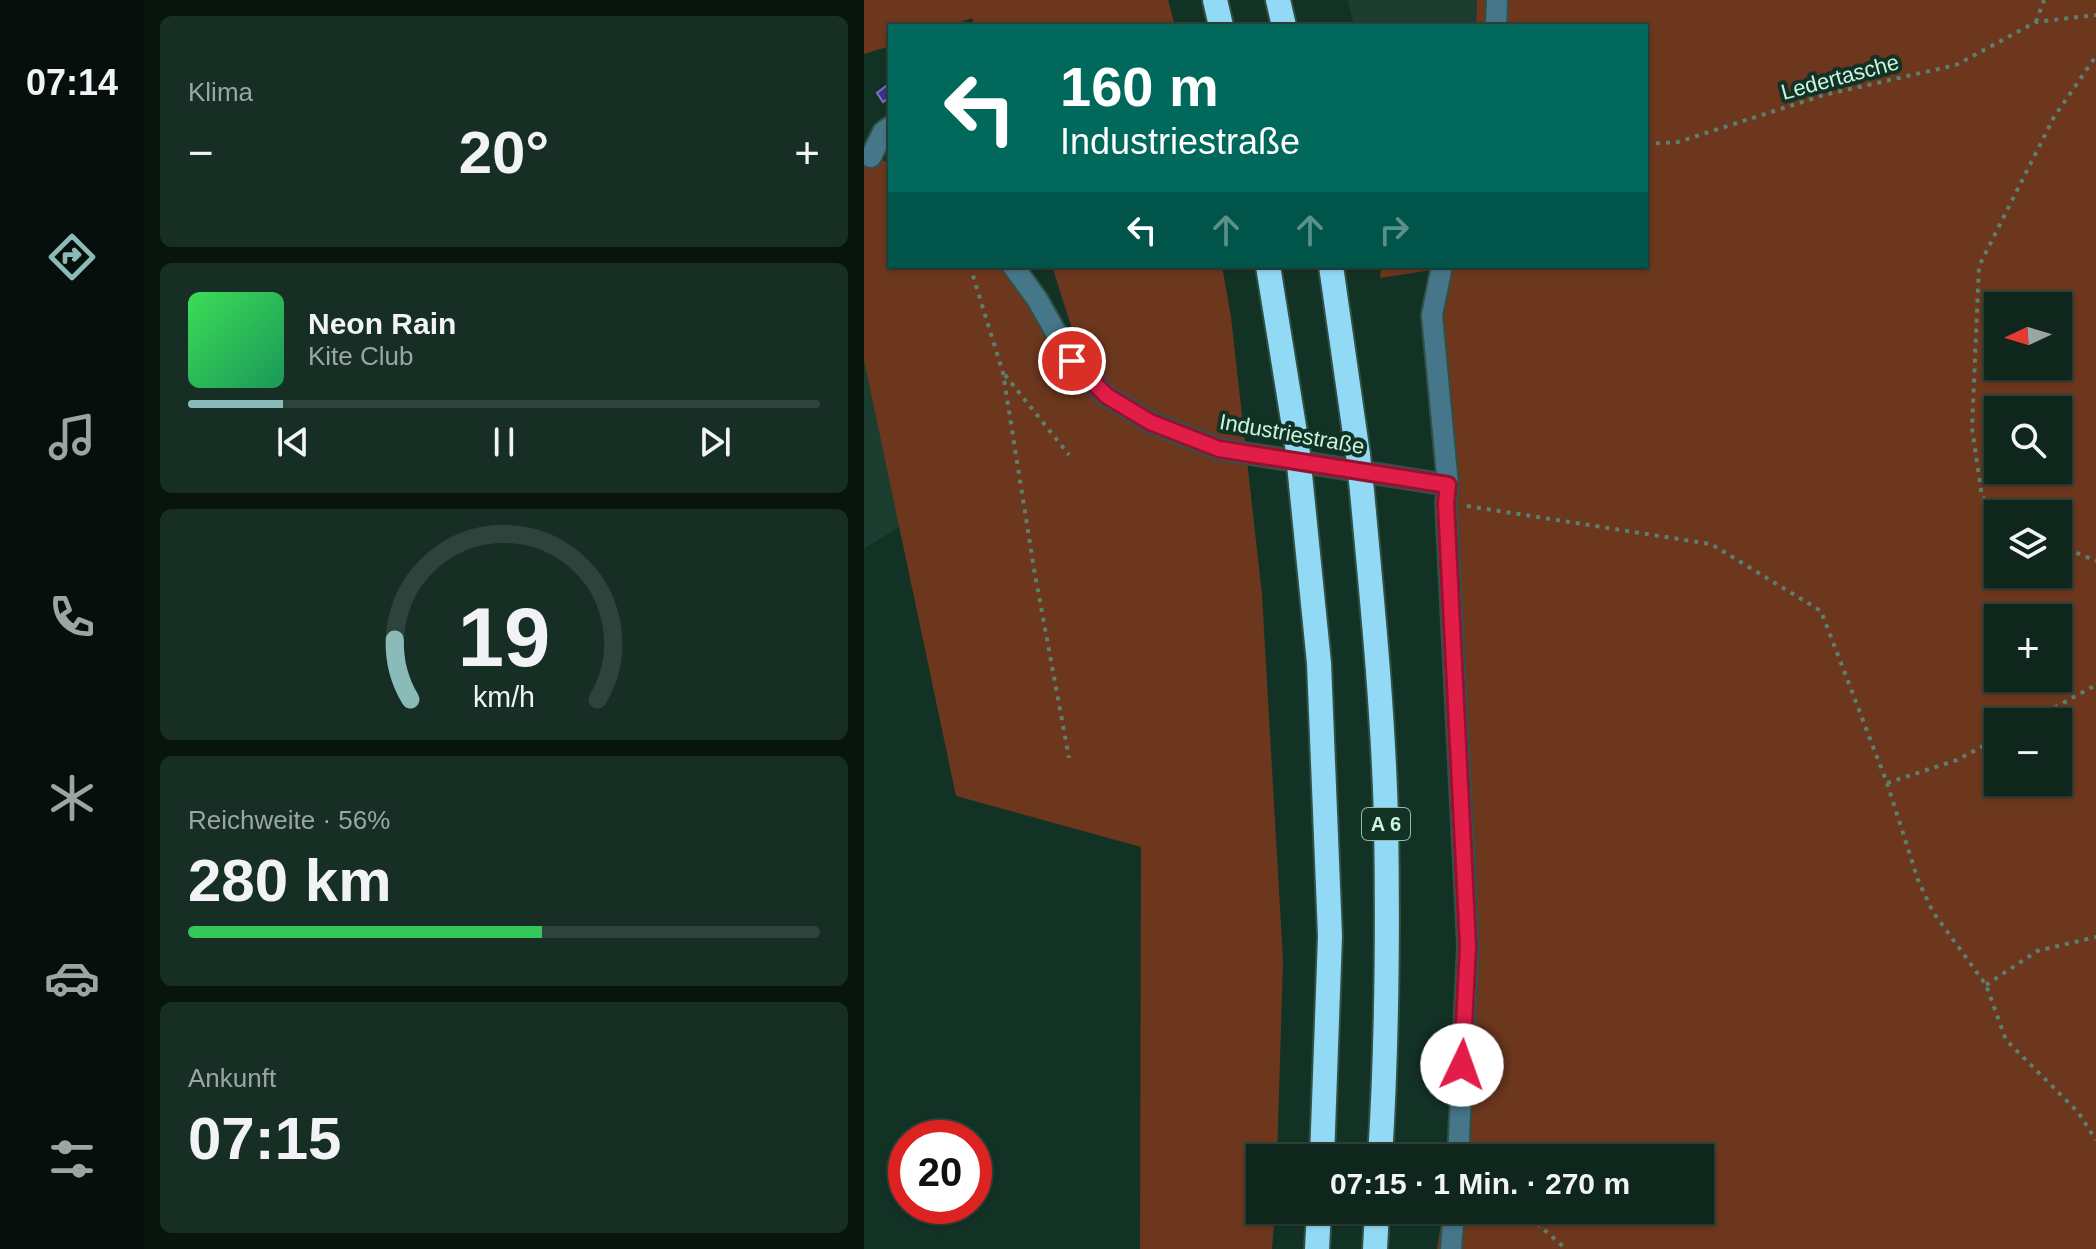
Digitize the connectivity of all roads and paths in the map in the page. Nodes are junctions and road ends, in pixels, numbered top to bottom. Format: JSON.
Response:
{"nodes":[{"id":1,"x":1215,"y":0,"type":"edge"},
{"id":2,"x":1278,"y":0,"type":"edge"},
{"id":3,"x":1497,"y":0,"type":"edge"},
{"id":4,"x":2044,"y":0,"type":"edge"},
{"id":5,"x":2096,"y":15,"type":"edge"},
{"id":6,"x":2036,"y":22,"type":"junction"},
{"id":7,"x":1221,"y":24,"type":"edge"},
{"id":8,"x":1284,"y":24,"type":"edge"},
{"id":9,"x":1496,"y":24,"type":"edge"},
{"id":10,"x":2096,"y":56,"type":"edge"},
{"id":11,"x":888,"y":128,"type":"edge"},
{"id":12,"x":1648,"y":144,"type":"edge"},
{"id":13,"x":875,"y":158,"type":"edge"},
{"id":14,"x":971,"y":268,"type":"edge"},
{"id":15,"x":1014,"y":268,"type":"edge"},
{"id":16,"x":1268,"y":268,"type":"edge"},
{"id":17,"x":1331,"y":268,"type":"edge"},
{"id":18,"x":1442,"y":268,"type":"edge"},
{"id":19,"x":1003,"y":373,"type":"junction"},
{"id":20,"x":1069,"y":455,"type":"dead end"},
{"id":21,"x":1447,"y":494,"type":"junction"},
{"id":22,"x":1985,"y":500,"type":"edge"},
{"id":23,"x":2072,"y":551,"type":"edge"},
{"id":24,"x":2096,"y":561,"type":"edge"},
{"id":25,"x":2096,"y":685,"type":"edge"},
{"id":26,"x":2054,"y":708,"type":"edge"},
{"id":27,"x":1984,"y":746,"type":"edge"},
{"id":28,"x":1069,"y":758,"type":"dead end"},
{"id":29,"x":1887,"y":783,"type":"junction"},
{"id":30,"x":2096,"y":937,"type":"edge"},
{"id":31,"x":1986,"y":985,"type":"junction"},
{"id":32,"x":2096,"y":1140,"type":"edge"},
{"id":33,"x":1323,"y":1144,"type":"edge"},
{"id":34,"x":1381,"y":1144,"type":"edge"},
{"id":35,"x":1459,"y":1144,"type":"edge"},
{"id":36,"x":1318,"y":1224,"type":"edge"},
{"id":37,"x":1376,"y":1224,"type":"edge"},
{"id":38,"x":1453,"y":1224,"type":"edge"},
{"id":39,"x":1538,"y":1224,"type":"edge"},
{"id":40,"x":1317,"y":1249,"type":"edge"},
{"id":41,"x":1375,"y":1249,"type":"edge"},
{"id":42,"x":1451,"y":1249,"type":"edge"},
{"id":43,"x":1566,"y":1249,"type":"edge"}],
"edges":[{"from":1,"to":7,"type":"highway"},
{"from":2,"to":8,"type":"highway"},
{"from":3,"to":9,"type":"street"},
{"from":4,"to":6,"type":"path"},
{"from":5,"to":6,"type":"path","name":"Ledertasche"},
{"from":6,"to":12,"type":"path","name":"Ledertasche"},
{"from":10,"to":22,"type":"path"},
{"from":11,"to":13,"type":"street"},
{"from":14,"to":19,"type":"path"},
{"from":15,"to":21,"type":"street","name":"Industriestraße"},
{"from":16,"to":33,"type":"highway","bridge":true},
{"from":17,"to":34,"type":"highway","number":"A 6","bridge":true},
{"from":18,"to":21,"type":"street"},
{"from":19,"to":20,"type":"path"},
{"from":19,"to":28,"type":"path"},
{"from":21,"to":29,"type":"path"},
{"from":21,"to":35,"type":"street"},
{"from":23,"to":24,"type":"path"},
{"from":25,"to":26,"type":"path"},
{"from":27,"to":29,"type":"path"},
{"from":29,"to":31,"type":"path"},
{"from":30,"to":31,"type":"path"},
{"from":31,"to":32,"type":"path"},
{"from":36,"to":40,"type":"highway"},
{"from":37,"to":41,"type":"highway"},
{"from":38,"to":42,"type":"street"},
{"from":39,"to":43,"type":"path"}]}
